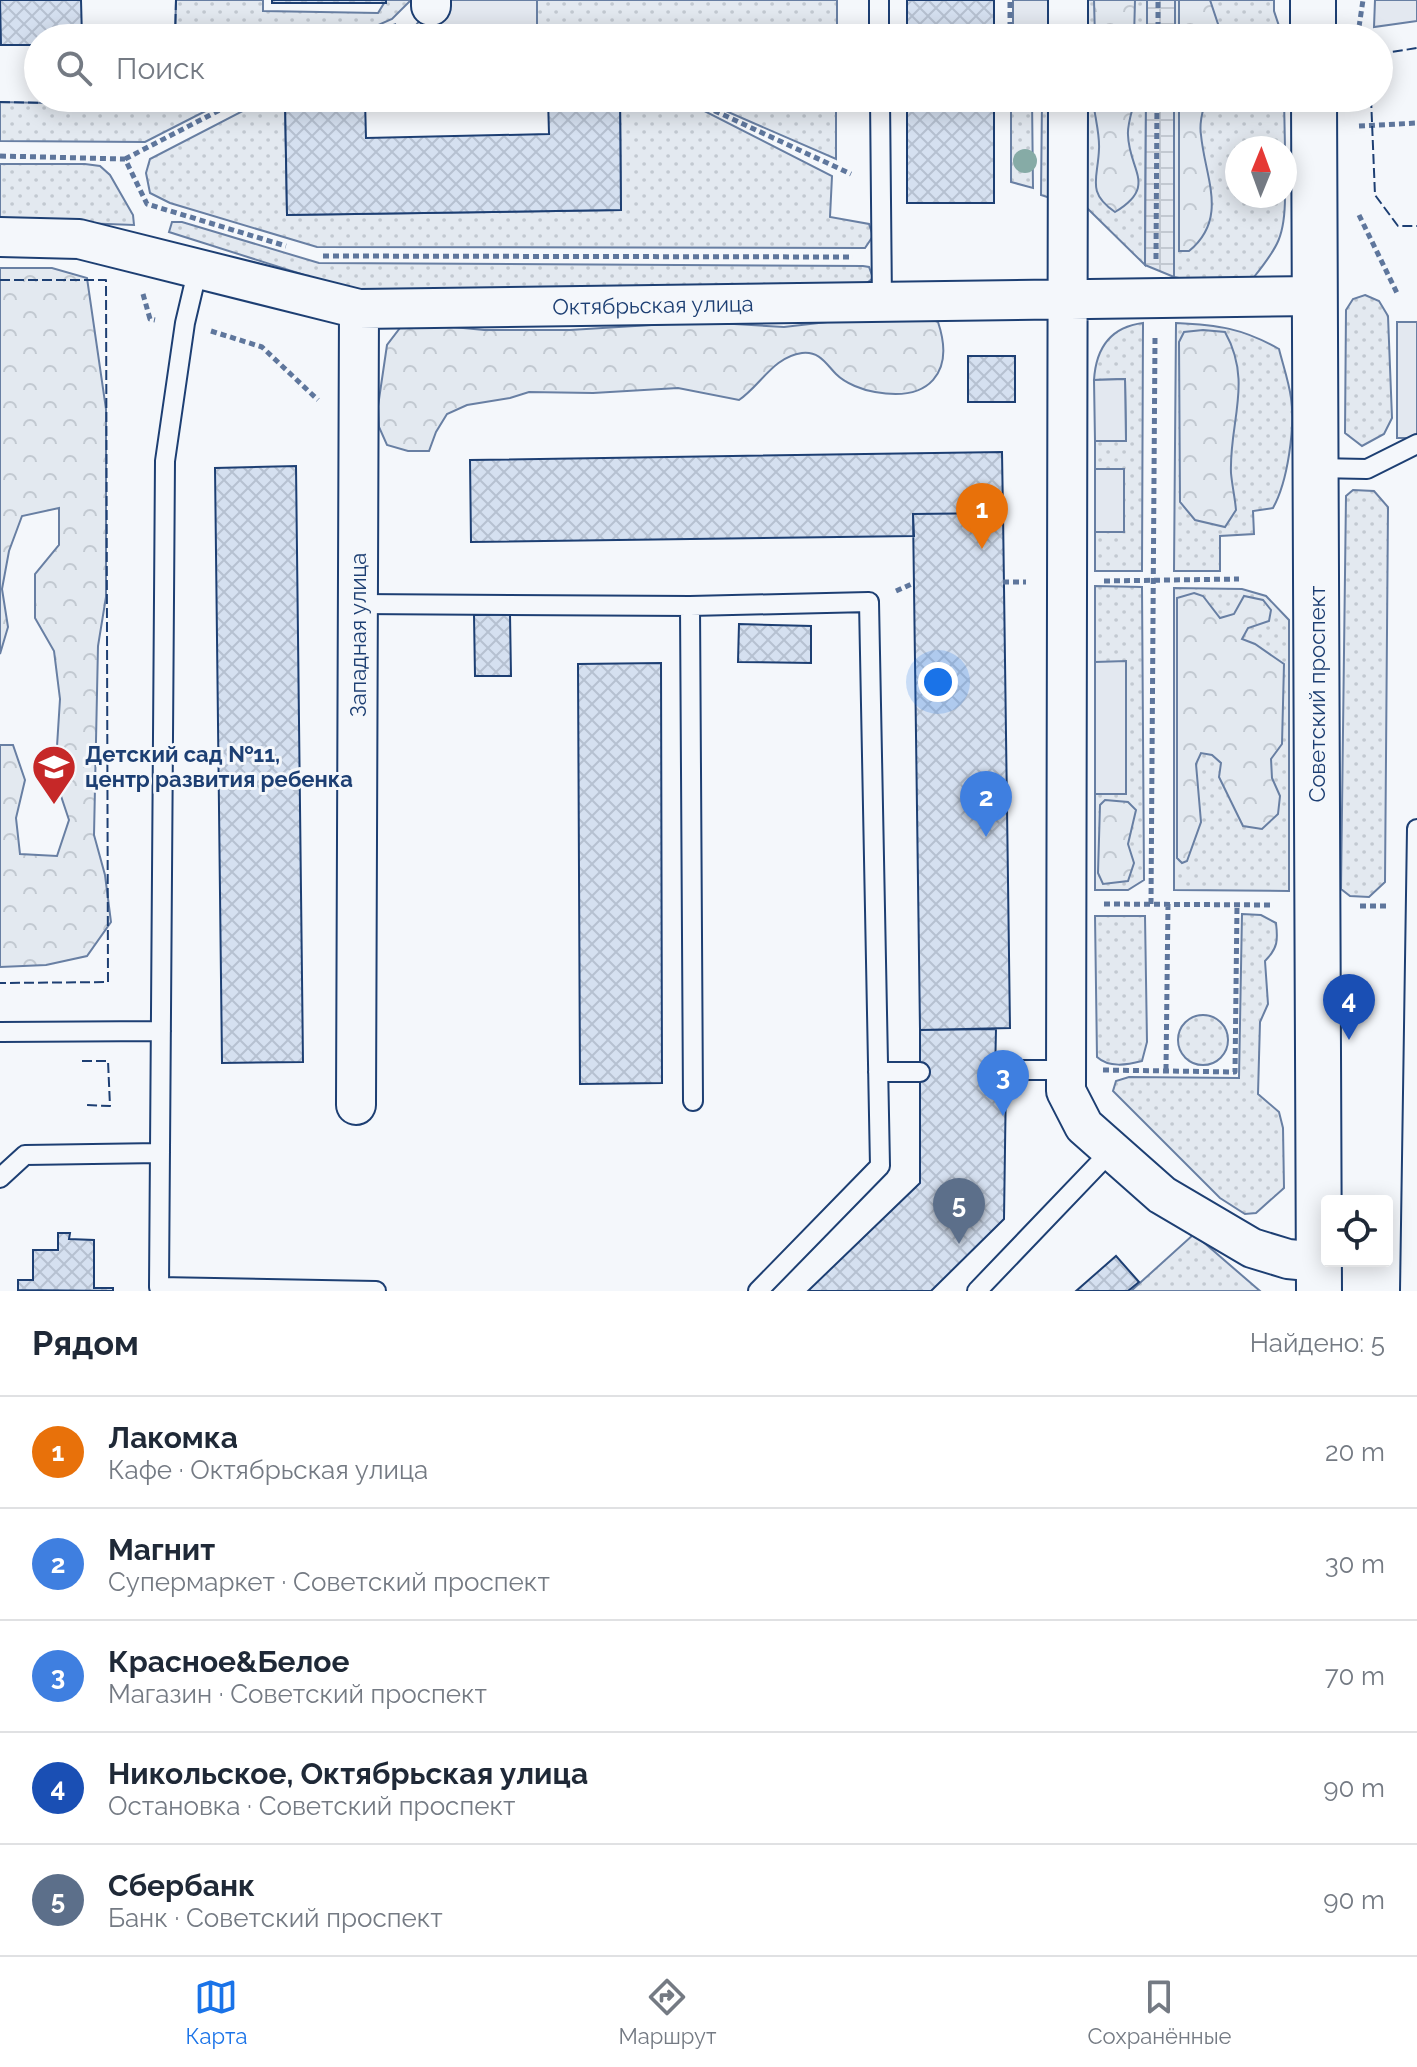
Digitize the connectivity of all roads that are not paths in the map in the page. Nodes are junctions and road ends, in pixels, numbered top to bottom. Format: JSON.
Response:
{"nodes":[{"id":1,"x":879,"y":0,"type":"edge"},
{"id":2,"x":1068,"y":0,"type":"edge"},
{"id":3,"x":1313,"y":0,"type":"edge"},
{"id":4,"x":879,"y":24,"type":"edge"},
{"id":5,"x":1068,"y":24,"type":"edge"},
{"id":6,"x":1313,"y":24,"type":"edge"},
{"id":7,"x":880,"y":112,"type":"edge"},
{"id":8,"x":1068,"y":112,"type":"edge"},
{"id":9,"x":1314,"y":112,"type":"edge"},
{"id":10,"x":0,"y":237,"type":"edge"},
{"id":11,"x":198,"y":268,"type":"junction"},
{"id":12,"x":1315,"y":296,"type":"junction"},
{"id":13,"x":1068,"y":300,"type":"junction"},
{"id":14,"x":882,"y":303,"type":"junction"},
{"id":15,"x":359,"y":309,"type":"junction"},
{"id":16,"x":1417,"y":444,"type":"edge"},
{"id":17,"x":1316,"y":468,"type":"junction"},
{"id":18,"x":358,"y":604,"type":"junction"},
{"id":19,"x":690,"y":606,"type":"junction"},
{"id":20,"x":1417,"y":829,"type":"edge"},
{"id":21,"x":1416,"y":906,"type":"edge"},
{"id":22,"x":161,"y":1031,"type":"junction"},
{"id":23,"x":0,"y":1032,"type":"edge"},
{"id":24,"x":995,"y":1070,"type":"dead end"},
{"id":25,"x":1066,"y":1070,"type":"junction"},
{"id":26,"x":878,"y":1072,"type":"junction"},
{"id":27,"x":920,"y":1072,"type":"dead end"},
{"id":28,"x":693,"y":1101,"type":"dead end"},
{"id":29,"x":356,"y":1105,"type":"dead end"},
{"id":30,"x":1415,"y":1115,"type":"edge"},
{"id":31,"x":1111,"y":1151,"type":"junction"},
{"id":32,"x":160,"y":1153,"type":"junction"},
{"id":33,"x":0,"y":1178,"type":"edge"},
{"id":34,"x":1319,"y":1276,"type":"edge"},
{"id":35,"x":376,"y":1291,"type":"edge"},
{"id":36,"x":758,"y":1291,"type":"edge"},
{"id":37,"x":977,"y":1291,"type":"edge"},
{"id":38,"x":1410,"y":1291,"type":"edge"}],
"edges":[{"from":1,"to":4,"type":"lane"},
{"from":2,"to":5,"type":"street"},
{"from":3,"to":6,"type":"main road"},
{"from":7,"to":14,"type":"lane"},
{"from":8,"to":13,"type":"street"},
{"from":9,"to":12,"type":"main road","name":"Советский проспект"},
{"from":10,"to":11,"type":"street","name":"Октябрьская улица"},
{"from":11,"to":15,"type":"street","name":"Октябрьская улица"},
{"from":11,"to":22,"type":"lane"},
{"from":12,"to":13,"type":"street","name":"Октябрьская улица"},
{"from":12,"to":17,"type":"main road","name":"Советский проспект"},
{"from":13,"to":14,"type":"street","name":"Октябрьская улица"},
{"from":13,"to":25,"type":"street"},
{"from":14,"to":15,"type":"street","name":"Октябрьская улица"},
{"from":15,"to":18,"type":"street","name":"Западная улица"},
{"from":16,"to":17,"type":"lane"},
{"from":17,"to":34,"type":"main road","name":"Советский проспект"},
{"from":18,"to":19,"type":"lane"},
{"from":18,"to":29,"type":"street","name":"Западная улица"},
{"from":19,"to":26,"type":"lane"},
{"from":19,"to":28,"type":"lane"},
{"from":20,"to":21,"type":"lane"},
{"from":21,"to":30,"type":"lane"},
{"from":22,"to":23,"type":"lane"},
{"from":22,"to":32,"type":"lane"},
{"from":24,"to":25,"type":"lane"},
{"from":25,"to":31,"type":"street"},
{"from":26,"to":27,"type":"lane"},
{"from":26,"to":36,"type":"lane"},
{"from":30,"to":38,"type":"lane"},
{"from":31,"to":34,"type":"street"},
{"from":31,"to":37,"type":"lane"},
{"from":32,"to":33,"type":"lane"},
{"from":32,"to":35,"type":"lane"}]}
